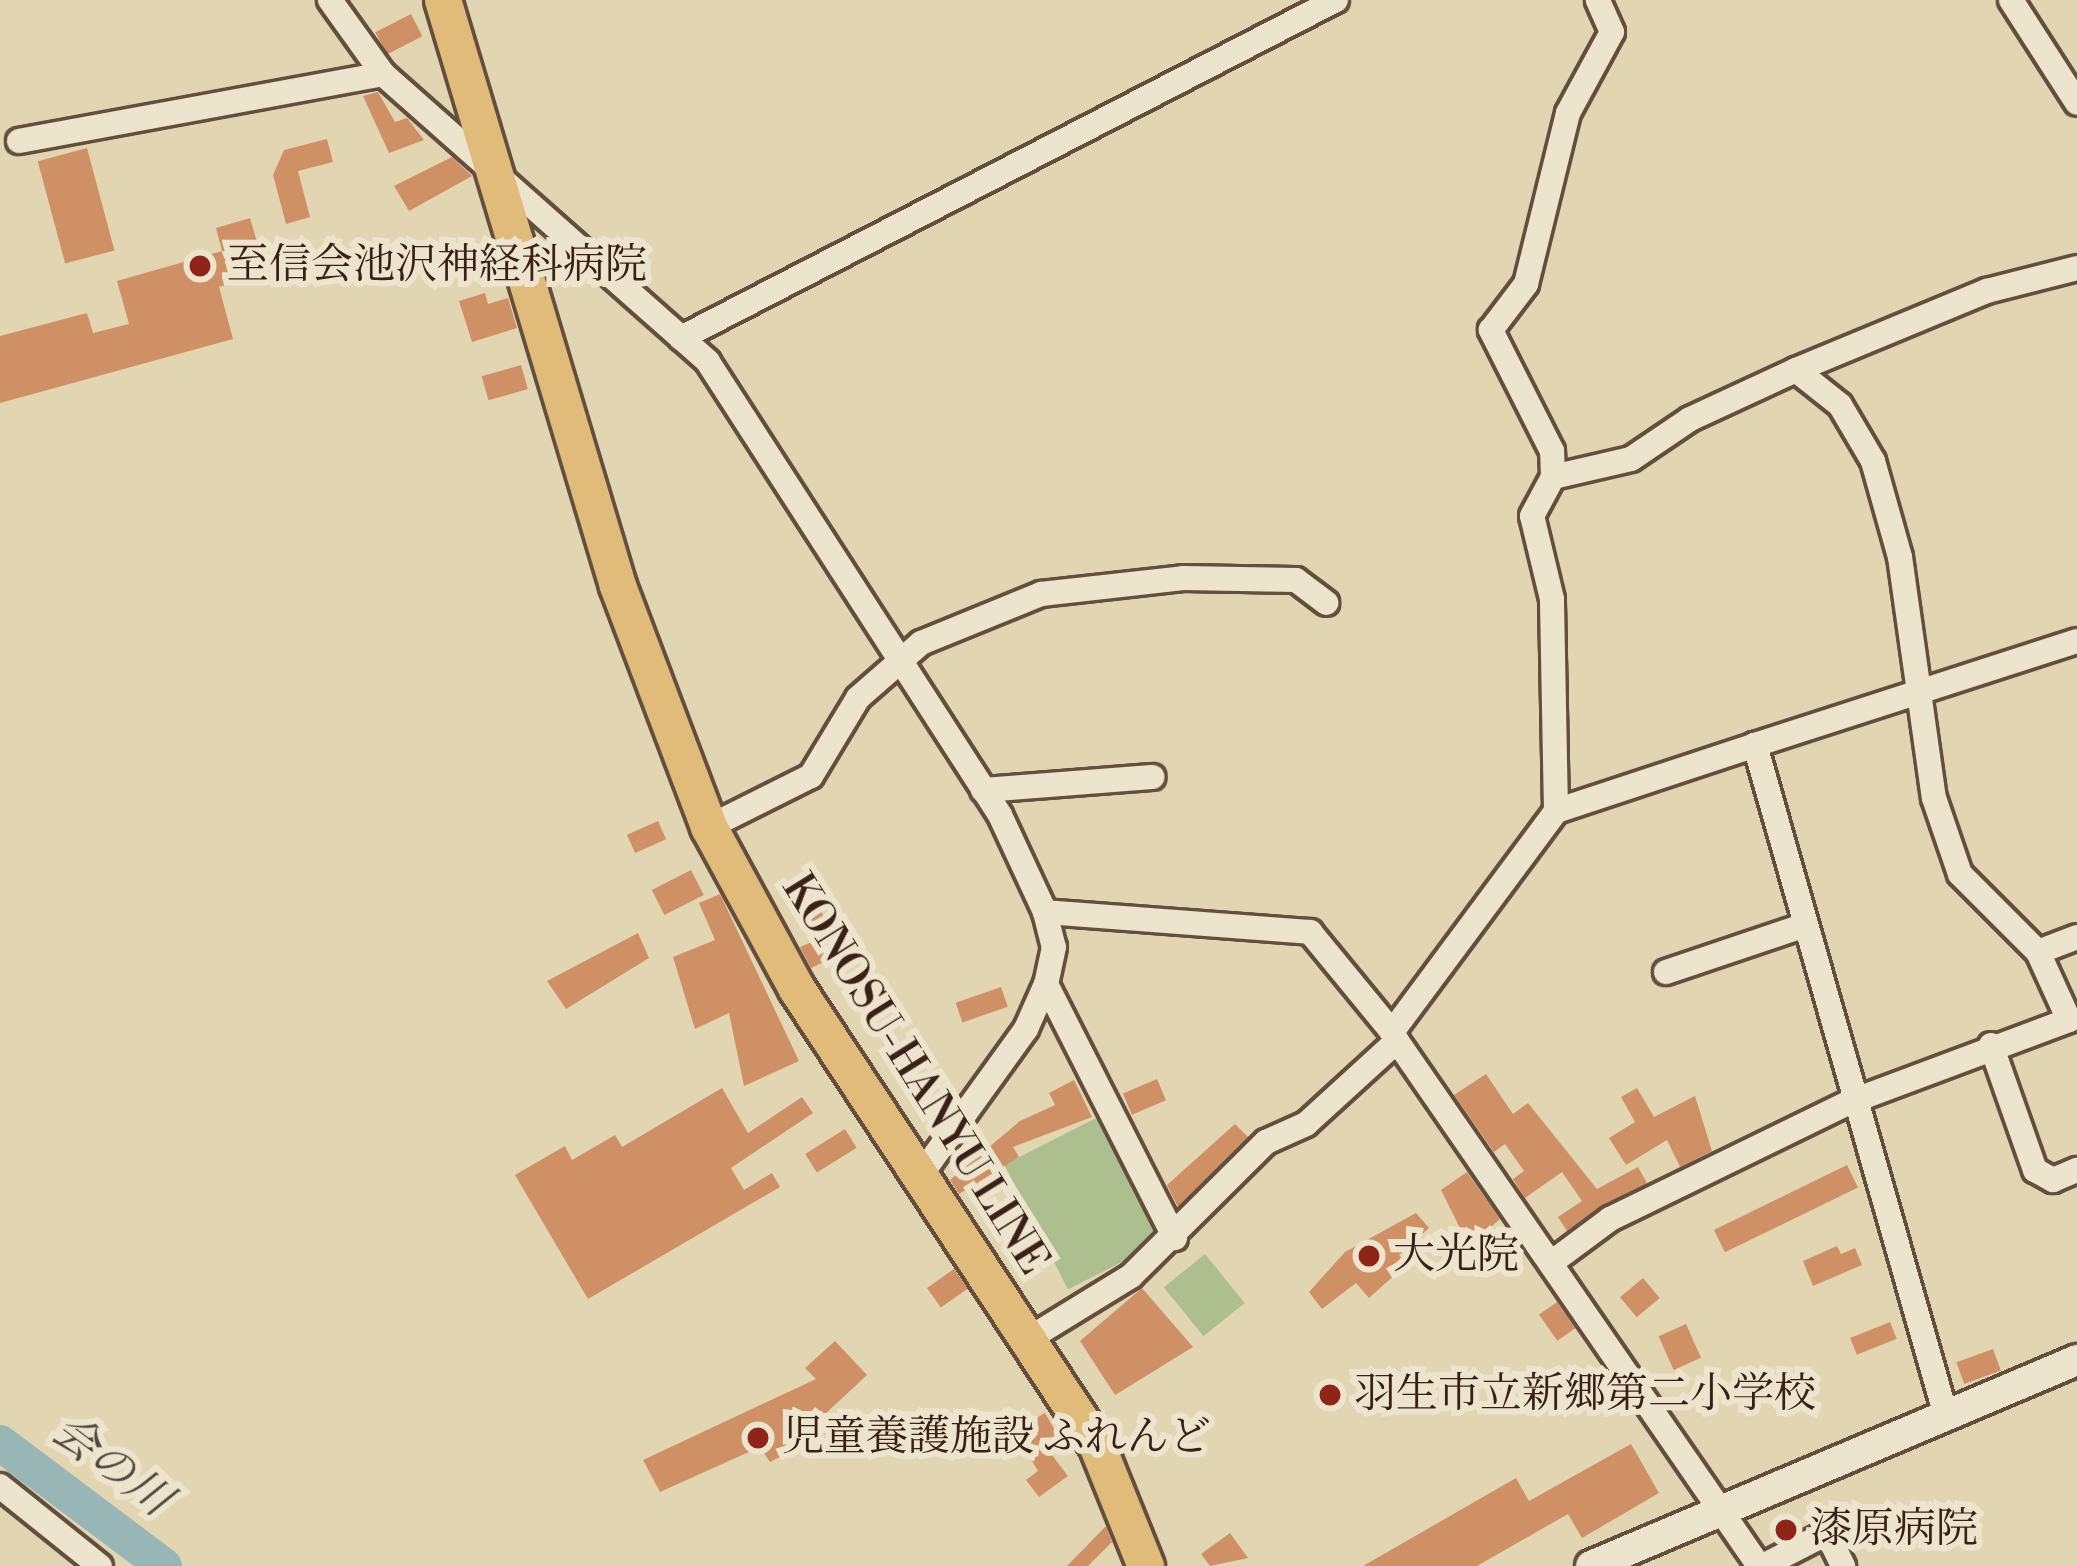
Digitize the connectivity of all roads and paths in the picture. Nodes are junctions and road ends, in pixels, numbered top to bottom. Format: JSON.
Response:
{"nodes":[{"id":1,"x":330,"y":0,"type":"edge"},
{"id":2,"x":442,"y":0,"type":"edge"},
{"id":3,"x":1336,"y":0,"type":"edge"},
{"id":4,"x":1598,"y":0,"type":"edge"},
{"id":5,"x":2011,"y":0,"type":"edge"},
{"id":6,"x":383,"y":74,"type":"junction"},
{"id":7,"x":2077,"y":103,"type":"edge"},
{"id":8,"x":19,"y":141,"type":"dead end"},
{"id":9,"x":494,"y":168,"type":"junction"},
{"id":10,"x":2077,"y":268,"type":"edge"},
{"id":11,"x":681,"y":338,"type":"junction"},
{"id":12,"x":1796,"y":370,"type":"junction"},
{"id":13,"x":1553,"y":477,"type":"junction"},
{"id":14,"x":1326,"y":603,"type":"dead end"},
{"id":15,"x":2077,"y":641,"type":"edge"},
{"id":16,"x":895,"y":663,"type":"junction"},
{"id":17,"x":1924,"y":690,"type":"junction"},
{"id":18,"x":1755,"y":745,"type":"junction"},
{"id":19,"x":1153,"y":777,"type":"dead end"},
{"id":20,"x":983,"y":790,"type":"junction"},
{"id":21,"x":1556,"y":811,"type":"junction"},
{"id":22,"x":709,"y":827,"type":"junction"},
{"id":23,"x":1045,"y":912,"type":"junction"},
{"id":24,"x":1803,"y":926,"type":"junction"},
{"id":25,"x":2077,"y":937,"type":"edge"},
{"id":26,"x":2038,"y":952,"type":"junction"},
{"id":27,"x":1666,"y":973,"type":"dead end"},
{"id":28,"x":1046,"y":984,"type":"junction"},
{"id":29,"x":2073,"y":1029,"type":"edge"},
{"id":30,"x":1394,"y":1037,"type":"junction"},
{"id":31,"x":1991,"y":1045,"type":"junction"},
{"id":32,"x":1850,"y":1102,"type":"junction"},
{"id":33,"x":2077,"y":1170,"type":"edge"},
{"id":34,"x":920,"y":1176,"type":"junction"},
{"id":35,"x":1175,"y":1238,"type":"junction"},
{"id":36,"x":1555,"y":1260,"type":"junction"},
{"id":37,"x":1030,"y":1338,"type":"junction"},
{"id":38,"x":2077,"y":1360,"type":"edge"},
{"id":39,"x":1946,"y":1416,"type":"junction"},
{"id":40,"x":0,"y":1486,"type":"edge"},
{"id":41,"x":1725,"y":1510,"type":"junction"},
{"id":42,"x":1152,"y":1559,"type":"edge"},
{"id":43,"x":100,"y":1566,"type":"edge"},
{"id":44,"x":1591,"y":1566,"type":"edge"},
{"id":45,"x":1761,"y":1566,"type":"edge"},
{"id":46,"x":1843,"y":1566,"type":"edge"}],
"edges":[{"from":1,"to":6,"type":"street"},
{"from":2,"to":9,"type":"main road","name":"KONOSU-HANYU LINE"},
{"from":3,"to":11,"type":"street"},
{"from":4,"to":13,"type":"street"},
{"from":5,"to":7,"type":"street"},
{"from":6,"to":8,"type":"street"},
{"from":6,"to":9,"type":"street"},
{"from":9,"to":11,"type":"street"},
{"from":9,"to":22,"type":"main road","name":"KONOSU-HANYU LINE"},
{"from":10,"to":12,"type":"street"},
{"from":11,"to":16,"type":"street"},
{"from":12,"to":13,"type":"street"},
{"from":12,"to":17,"type":"street"},
{"from":13,"to":21,"type":"street"},
{"from":14,"to":16,"type":"street"},
{"from":15,"to":17,"type":"street"},
{"from":16,"to":20,"type":"street"},
{"from":16,"to":22,"type":"street"},
{"from":17,"to":18,"type":"street"},
{"from":17,"to":26,"type":"street"},
{"from":18,"to":21,"type":"street"},
{"from":18,"to":24,"type":"street"},
{"from":19,"to":20,"type":"street"},
{"from":20,"to":23,"type":"street"},
{"from":21,"to":30,"type":"street"},
{"from":22,"to":34,"type":"main road","name":"KONOSU-HANYU LINE"},
{"from":23,"to":28,"type":"street"},
{"from":23,"to":30,"type":"street"},
{"from":24,"to":27,"type":"street"},
{"from":24,"to":32,"type":"street"},
{"from":25,"to":26,"type":"street"},
{"from":26,"to":29,"type":"street"},
{"from":28,"to":34,"type":"street"},
{"from":28,"to":35,"type":"street"},
{"from":29,"to":31,"type":"street"},
{"from":30,"to":35,"type":"street"},
{"from":30,"to":36,"type":"street"},
{"from":31,"to":32,"type":"street"},
{"from":31,"to":33,"type":"street"},
{"from":32,"to":36,"type":"street"},
{"from":32,"to":39,"type":"street"},
{"from":34,"to":37,"type":"main road","name":"KONOSU-HANYU LINE"},
{"from":35,"to":37,"type":"street"},
{"from":36,"to":41,"type":"street"},
{"from":37,"to":42,"type":"main road","name":"KONOSU-HANYU LINE"},
{"from":38,"to":39,"type":"street"},
{"from":39,"to":41,"type":"street"},
{"from":40,"to":43,"type":"street"},
{"from":41,"to":44,"type":"street"},
{"from":41,"to":45,"type":"street"},
{"from":45,"to":46,"type":"street"}]}
